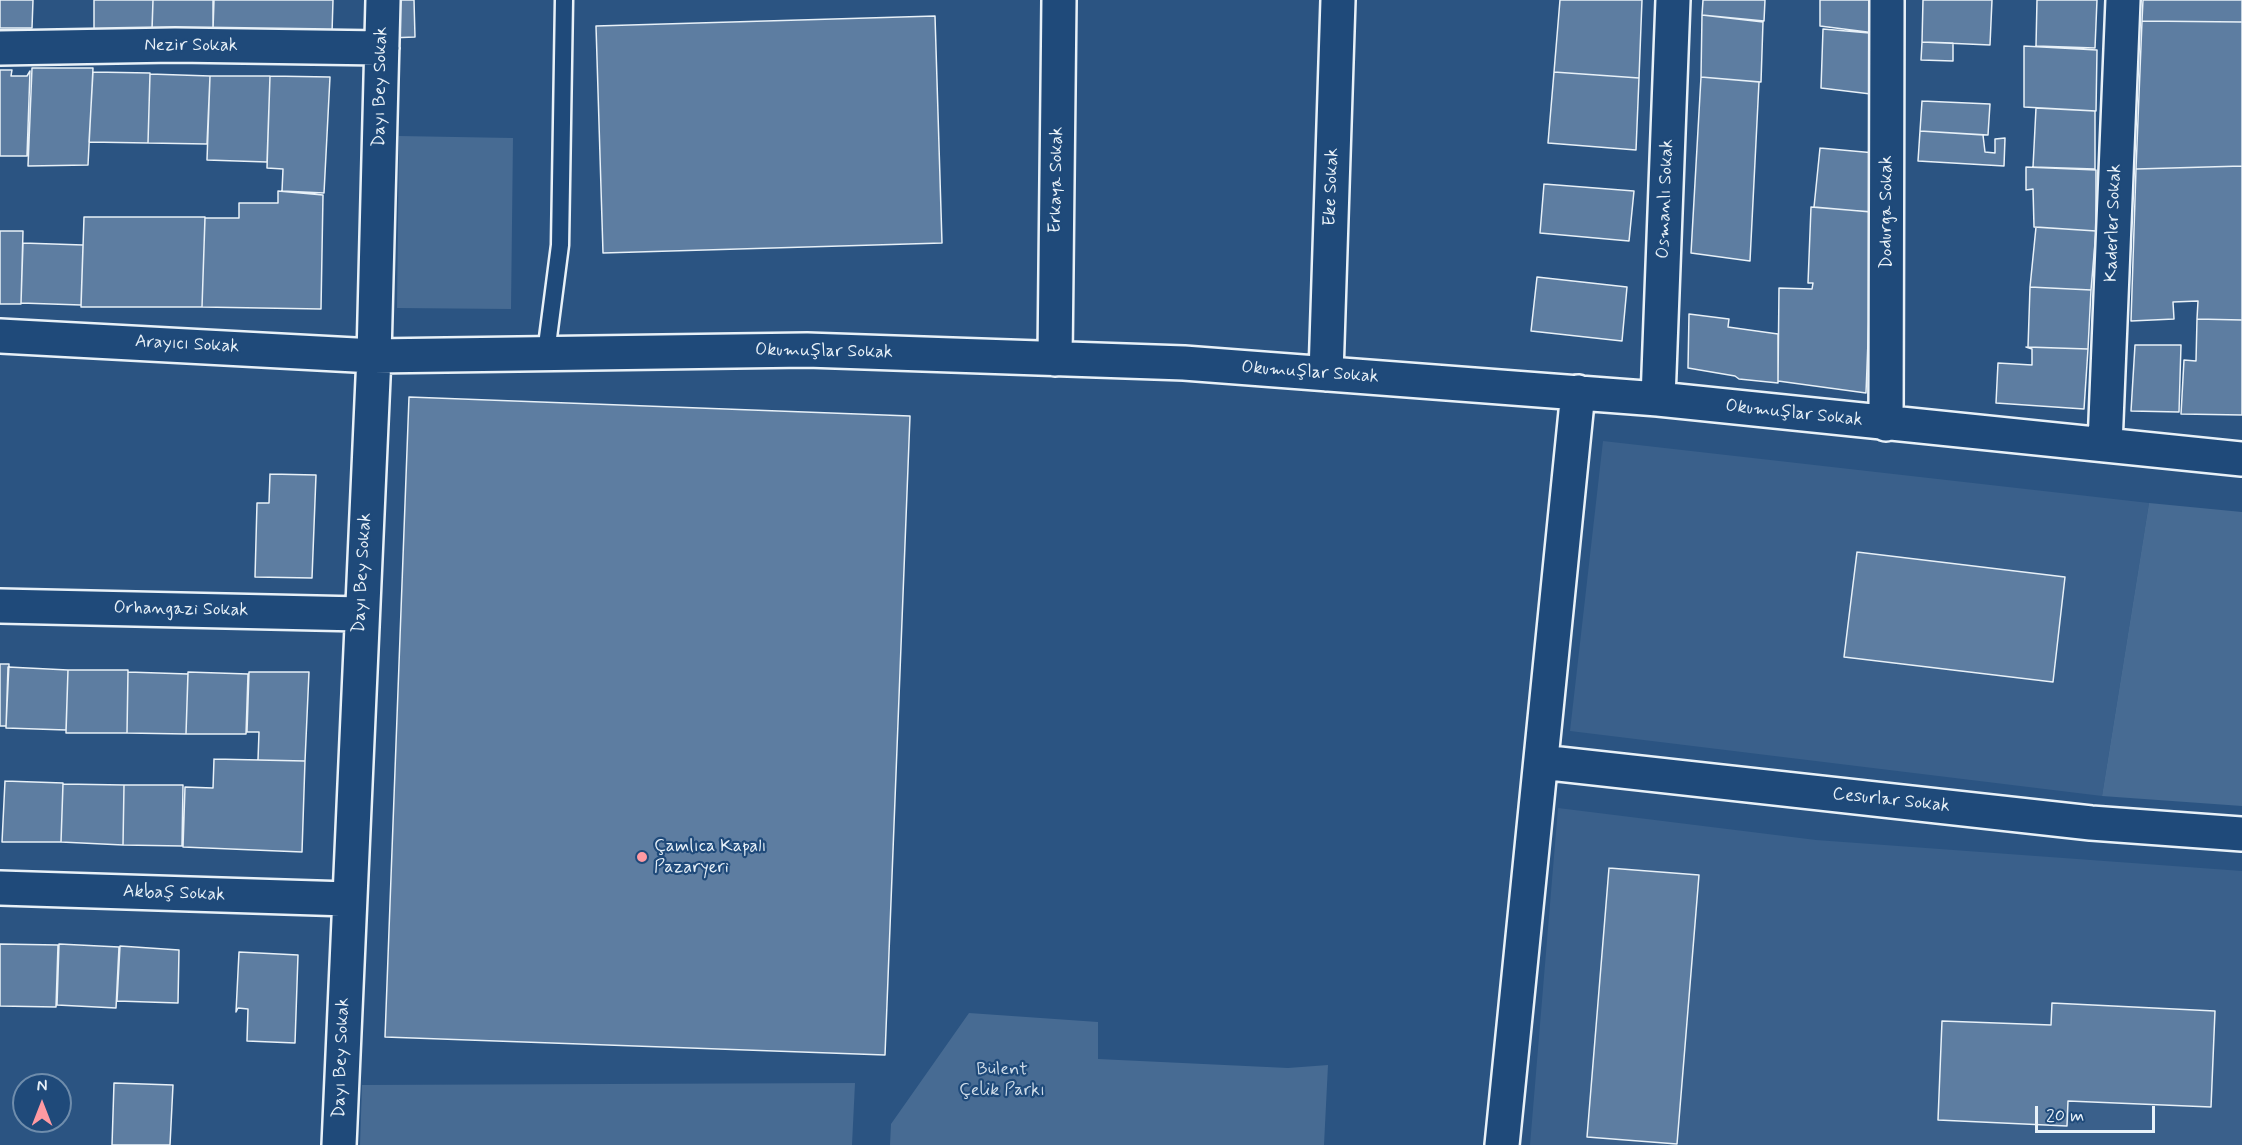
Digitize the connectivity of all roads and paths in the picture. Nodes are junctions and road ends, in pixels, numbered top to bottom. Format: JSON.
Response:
{"nodes":[{"id":1,"x":383,"y":0,"type":"edge"},
{"id":2,"x":564,"y":0,"type":"edge"},
{"id":3,"x":1059,"y":0,"type":"edge"},
{"id":4,"x":1338,"y":0,"type":"edge"},
{"id":5,"x":1673,"y":0,"type":"edge"},
{"id":6,"x":1887,"y":0,"type":"edge"},
{"id":7,"x":2123,"y":0,"type":"edge"},
{"id":8,"x":0,"y":48,"type":"edge"},
{"id":9,"x":382,"y":48,"type":"junction"},
{"id":10,"x":0,"y":336,"type":"edge"},
{"id":11,"x":546,"y":353,"type":"junction"},
{"id":12,"x":374,"y":356,"type":"junction"},
{"id":13,"x":1055,"y":359,"type":"junction"},
{"id":14,"x":1326,"y":374,"type":"junction"},
{"id":15,"x":1578,"y":392,"type":"junction"},
{"id":16,"x":1658,"y":399,"type":"junction"},
{"id":17,"x":1886,"y":424,"type":"junction"},
{"id":18,"x":2104,"y":445,"type":"junction"},
{"id":19,"x":2242,"y":459,"type":"edge"},
{"id":20,"x":0,"y":606,"type":"edge"},
{"id":21,"x":361,"y":614,"type":"junction"},
{"id":22,"x":1541,"y":762,"type":"junction"},
{"id":23,"x":2242,"y":834,"type":"edge"},
{"id":24,"x":0,"y":888,"type":"edge"},
{"id":25,"x":348,"y":899,"type":"junction"},
{"id":26,"x":339,"y":1145,"type":"edge"},
{"id":27,"x":1502,"y":1145,"type":"edge"}],
"edges":[{"from":1,"to":9,"type":"street","name":"Dayı Bey Sokak"},
{"from":2,"to":11,"type":"lane"},
{"from":3,"to":13,"type":"street","name":"Erkaya Sokak"},
{"from":4,"to":14,"type":"street","name":"Eke Sokak"},
{"from":5,"to":16,"type":"street","name":"Osmanlı Sokak"},
{"from":6,"to":17,"type":"street","name":"Dodurga Sokak"},
{"from":7,"to":18,"type":"street","name":"Kaderler Sokak"},
{"from":8,"to":9,"type":"street","name":"Nezir Sokak"},
{"from":9,"to":12,"type":"street","name":"Dayı Bey Sokak"},
{"from":10,"to":12,"type":"street","name":"Arayıcı Sokak"},
{"from":11,"to":12,"type":"street","name":"Okumuşlar Sokak"},
{"from":11,"to":13,"type":"street","name":"Okumuşlar Sokak"},
{"from":12,"to":21,"type":"street","name":"Dayı Bey Sokak"},
{"from":13,"to":14,"type":"street","name":"Okumuşlar Sokak"},
{"from":14,"to":15,"type":"street","name":"Okumuşlar Sokak"},
{"from":15,"to":16,"type":"street","name":"Okumuşlar Sokak"},
{"from":15,"to":22,"type":"street"},
{"from":16,"to":17,"type":"street","name":"Okumuşlar Sokak"},
{"from":17,"to":18,"type":"street","name":"Okumuşlar Sokak"},
{"from":18,"to":19,"type":"street","name":"Okumuşlar Sokak"},
{"from":20,"to":21,"type":"street","name":"Orhangazi Sokak"},
{"from":21,"to":25,"type":"street","name":"Dayı Bey Sokak"},
{"from":22,"to":23,"type":"street","name":"Cesurlar Sokak"},
{"from":22,"to":27,"type":"street"},
{"from":24,"to":25,"type":"street","name":"Akbaş Sokak"},
{"from":25,"to":26,"type":"street","name":"Dayı Bey Sokak"}]}
